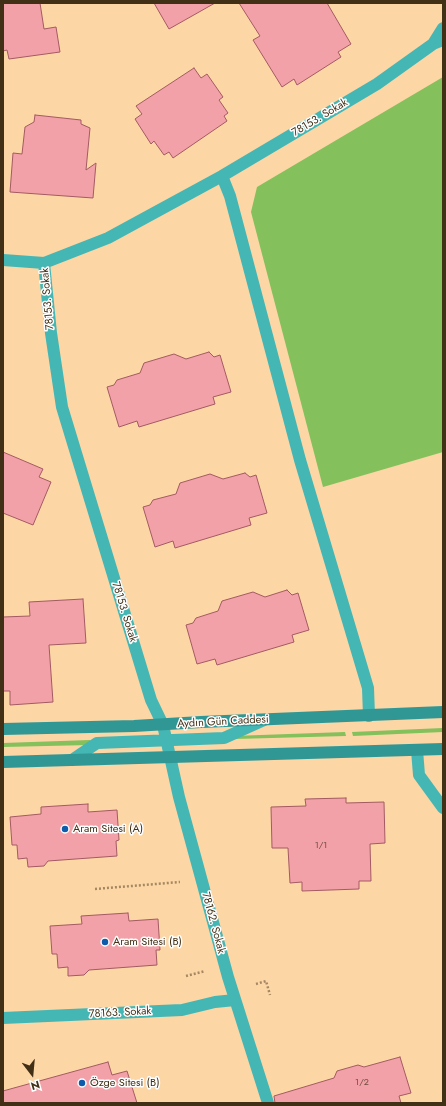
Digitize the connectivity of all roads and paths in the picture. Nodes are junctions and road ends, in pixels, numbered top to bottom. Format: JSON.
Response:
{"nodes":[{"id":1,"x":443,"y":28,"type":"edge"},
{"id":2,"x":438,"y":42,"type":"edge"},
{"id":3,"x":222,"y":176,"type":"junction"},
{"id":4,"x":3,"y":260,"type":"edge"},
{"id":5,"x":44,"y":263,"type":"junction"},
{"id":6,"x":443,"y":712,"type":"edge"},
{"id":7,"x":369,"y":716,"type":"junction"},
{"id":8,"x":264,"y":720,"type":"junction"},
{"id":9,"x":163,"y":725,"type":"junction"},
{"id":10,"x":3,"y":729,"type":"edge"},
{"id":11,"x":167,"y":741,"type":"junction"},
{"id":12,"x":443,"y":748,"type":"edge"},
{"id":13,"x":417,"y":750,"type":"junction"},
{"id":14,"x":171,"y":758,"type":"junction"},
{"id":15,"x":72,"y":760,"type":"junction"},
{"id":16,"x":3,"y":762,"type":"edge"},
{"id":17,"x":443,"y":808,"type":"edge"},
{"id":18,"x":180,"y":882,"type":"dead end"},
{"id":19,"x":95,"y":889,"type":"dead end"},
{"id":20,"x":206,"y":971,"type":"dead end"},
{"id":21,"x":186,"y":976,"type":"dead end"},
{"id":22,"x":256,"y":984,"type":"dead end"},
{"id":23,"x":270,"y":995,"type":"dead end"},
{"id":24,"x":235,"y":1000,"type":"junction"},
{"id":25,"x":3,"y":1018,"type":"edge"},
{"id":26,"x":268,"y":1103,"type":"edge"}],
"edges":[{"from":1,"to":2,"type":"street","name":"78153. Sokak"},
{"from":2,"to":3,"type":"street","name":"78153. Sokak"},
{"from":3,"to":5,"type":"street","name":"78153. Sokak"},
{"from":3,"to":7,"type":"street"},
{"from":4,"to":5,"type":"street"},
{"from":5,"to":9,"type":"street","name":"78153. Sokak"},
{"from":6,"to":7,"type":"main road","name":"Aydın Gün Caddesi"},
{"from":7,"to":8,"type":"main road","name":"Aydın Gün Caddesi"},
{"from":8,"to":9,"type":"main road","name":"Aydın Gün Caddesi"},
{"from":8,"to":11,"type":"street"},
{"from":9,"to":10,"type":"main road","name":"Aydın Gün Caddesi"},
{"from":9,"to":11,"type":"street","name":"78153. Sokak"},
{"from":11,"to":14,"type":"street","name":"78162. Sokak"},
{"from":11,"to":15,"type":"street"},
{"from":12,"to":13,"type":"main road"},
{"from":13,"to":14,"type":"main road"},
{"from":13,"to":17,"type":"street"},
{"from":14,"to":15,"type":"main road"},
{"from":14,"to":24,"type":"street","name":"78162. Sokak"},
{"from":15,"to":16,"type":"main road"},
{"from":18,"to":19,"type":"path"},
{"from":20,"to":21,"type":"path"},
{"from":22,"to":23,"type":"path"},
{"from":24,"to":25,"type":"street","name":"78163. Sokak"},
{"from":24,"to":26,"type":"street","name":"78162. Sokak"}]}
